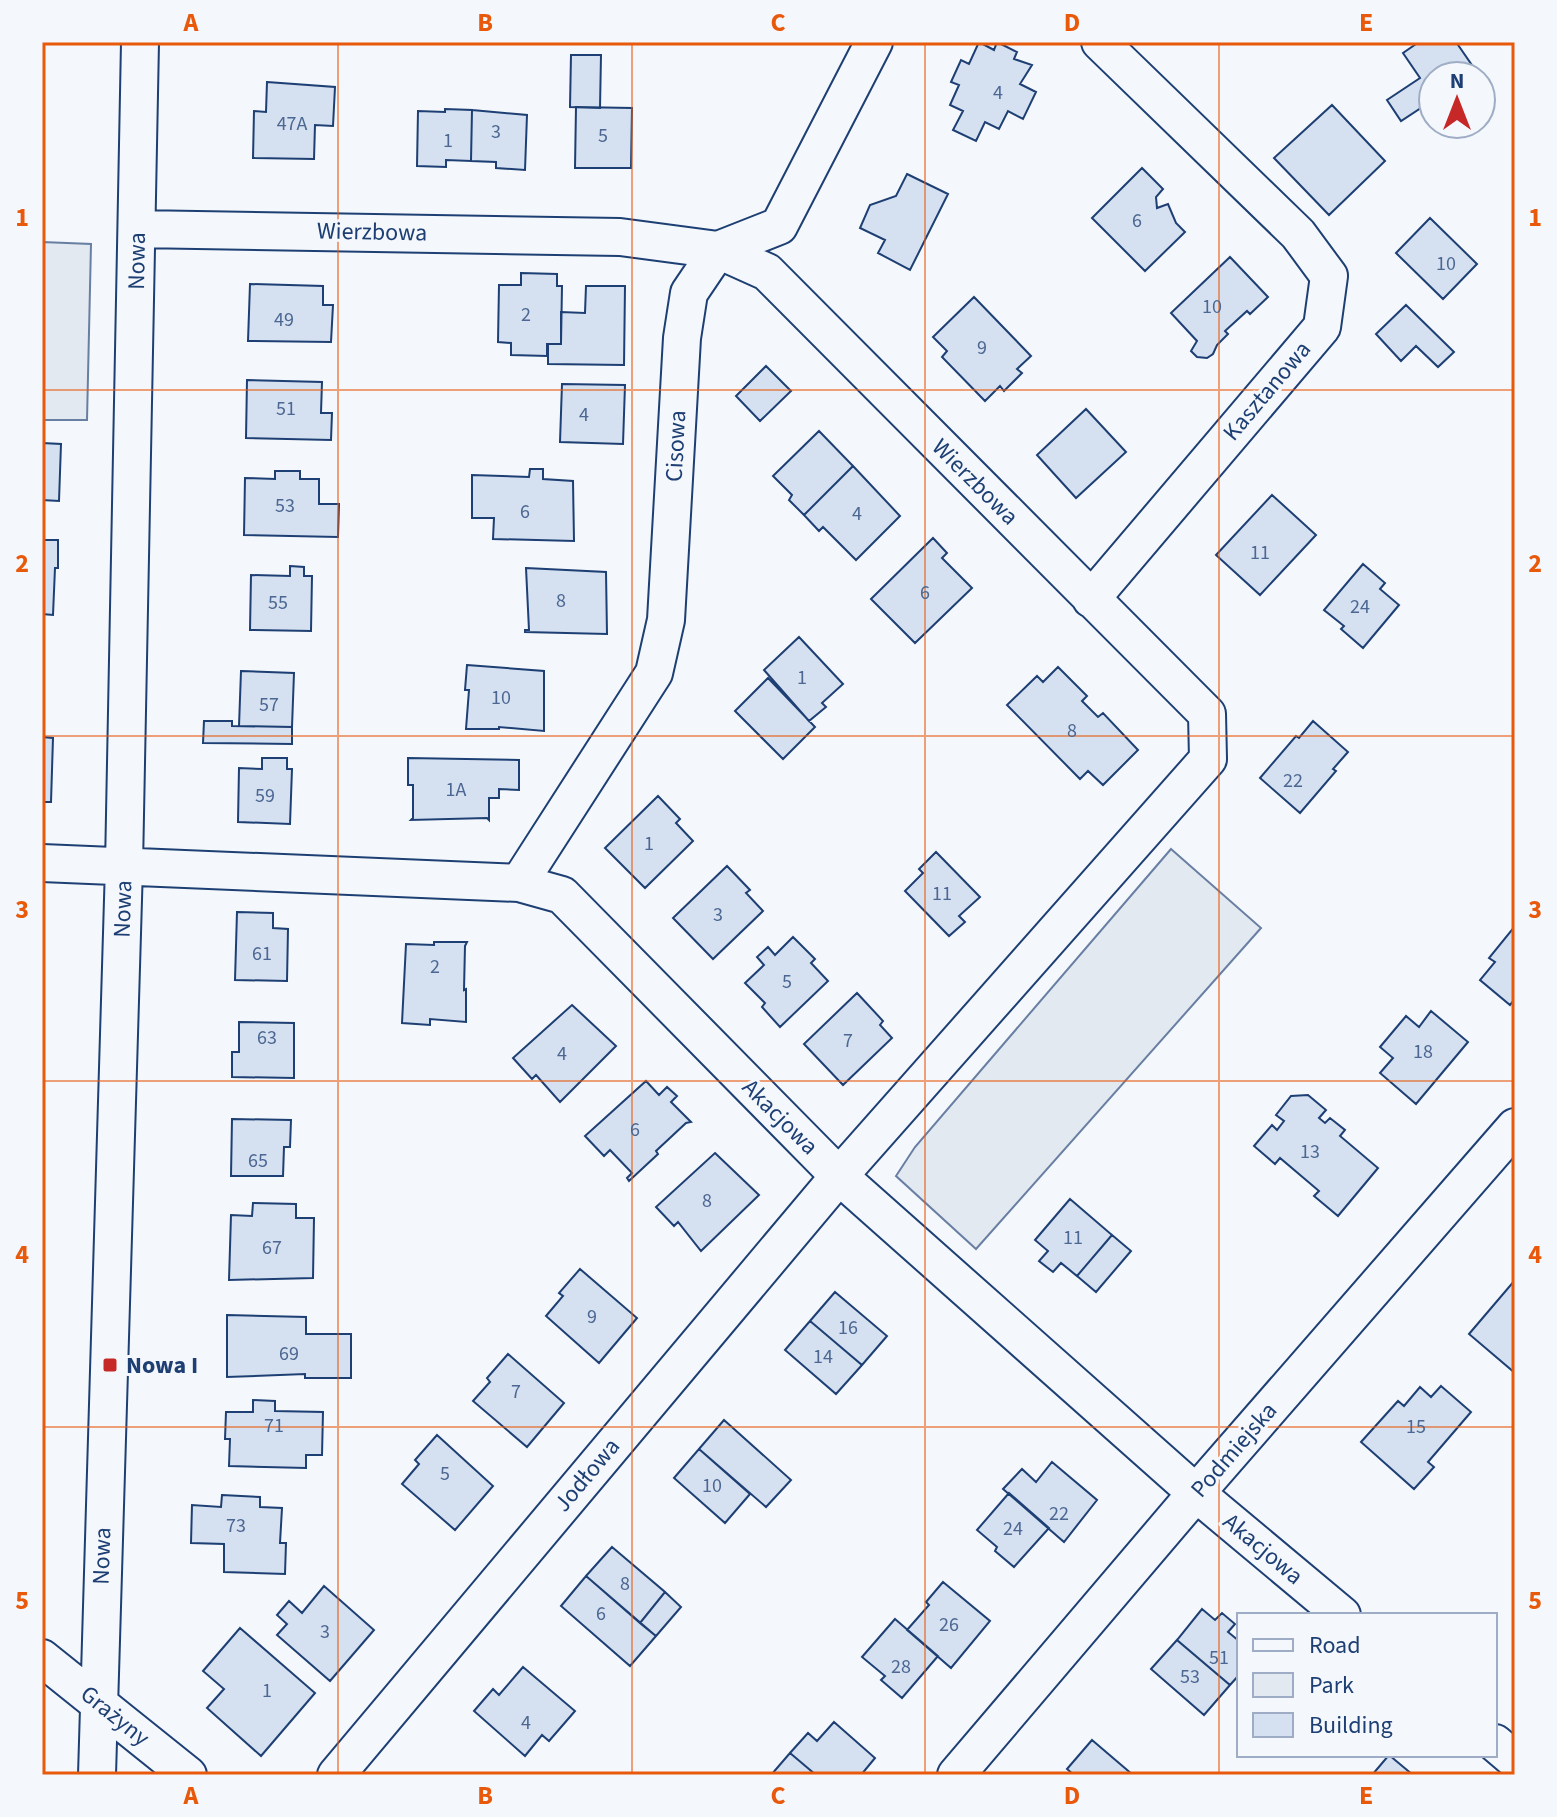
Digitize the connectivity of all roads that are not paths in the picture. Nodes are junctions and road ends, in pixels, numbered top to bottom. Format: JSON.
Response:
{"nodes":[{"id":1,"x":140,"y":42,"type":"edge"},
{"id":2,"x":874,"y":42,"type":"edge"},
{"id":3,"x":1100,"y":42,"type":"edge"},
{"id":4,"x":138,"y":229,"type":"junction"},
{"id":5,"x":718,"y":250,"type":"junction"},
{"id":6,"x":1091,"y":599,"type":"junction"},
{"id":7,"x":42,"y":863,"type":"edge"},
{"id":8,"x":124,"y":866,"type":"junction"},
{"id":9,"x":519,"y":883,"type":"junction"},
{"id":10,"x":1515,"y":1127,"type":"edge"},
{"id":11,"x":839,"y":1176,"type":"junction"},
{"id":12,"x":1196,"y":1493,"type":"junction"},
{"id":13,"x":1340,"y":1613,"type":"edge"},
{"id":14,"x":42,"y":1658,"type":"edge"},
{"id":15,"x":97,"y":1702,"type":"junction"},
{"id":16,"x":1497,"y":1745,"type":"edge"},
{"id":17,"x":1515,"y":1760,"type":"edge"},
{"id":18,"x":97,"y":1775,"type":"edge"},
{"id":19,"x":188,"y":1775,"type":"edge"},
{"id":20,"x":336,"y":1775,"type":"edge"},
{"id":21,"x":956,"y":1775,"type":"edge"}],
"edges":[{"from":1,"to":4,"type":"street","name":"Nowa"},
{"from":2,"to":5,"type":"street"},
{"from":3,"to":6,"type":"street","name":"Kasztanowa"},
{"from":4,"to":5,"type":"street","name":"Wierzbowa"},
{"from":4,"to":8,"type":"street","name":"Nowa"},
{"from":5,"to":6,"type":"street","name":"Wierzbowa"},
{"from":5,"to":9,"type":"street","name":"Cisowa"},
{"from":6,"to":11,"type":"street","name":"Wierzbowa"},
{"from":7,"to":8,"type":"street","name":"Akacjowa"},
{"from":8,"to":9,"type":"street","name":"Akacjowa"},
{"from":8,"to":15,"type":"street","name":"Nowa"},
{"from":9,"to":11,"type":"street","name":"Akacjowa"},
{"from":10,"to":12,"type":"street","name":"Podmiejska"},
{"from":11,"to":12,"type":"street","name":"Akacjowa"},
{"from":11,"to":20,"type":"street","name":"Jodłowa"},
{"from":12,"to":13,"type":"street","name":"Akacjowa"},
{"from":12,"to":21,"type":"street","name":"Podmiejska"},
{"from":14,"to":15,"type":"street","name":"Grażyny"},
{"from":15,"to":18,"type":"street","name":"Nowa"},
{"from":15,"to":19,"type":"street","name":"Grażyny"},
{"from":16,"to":17,"type":"street"}]}
